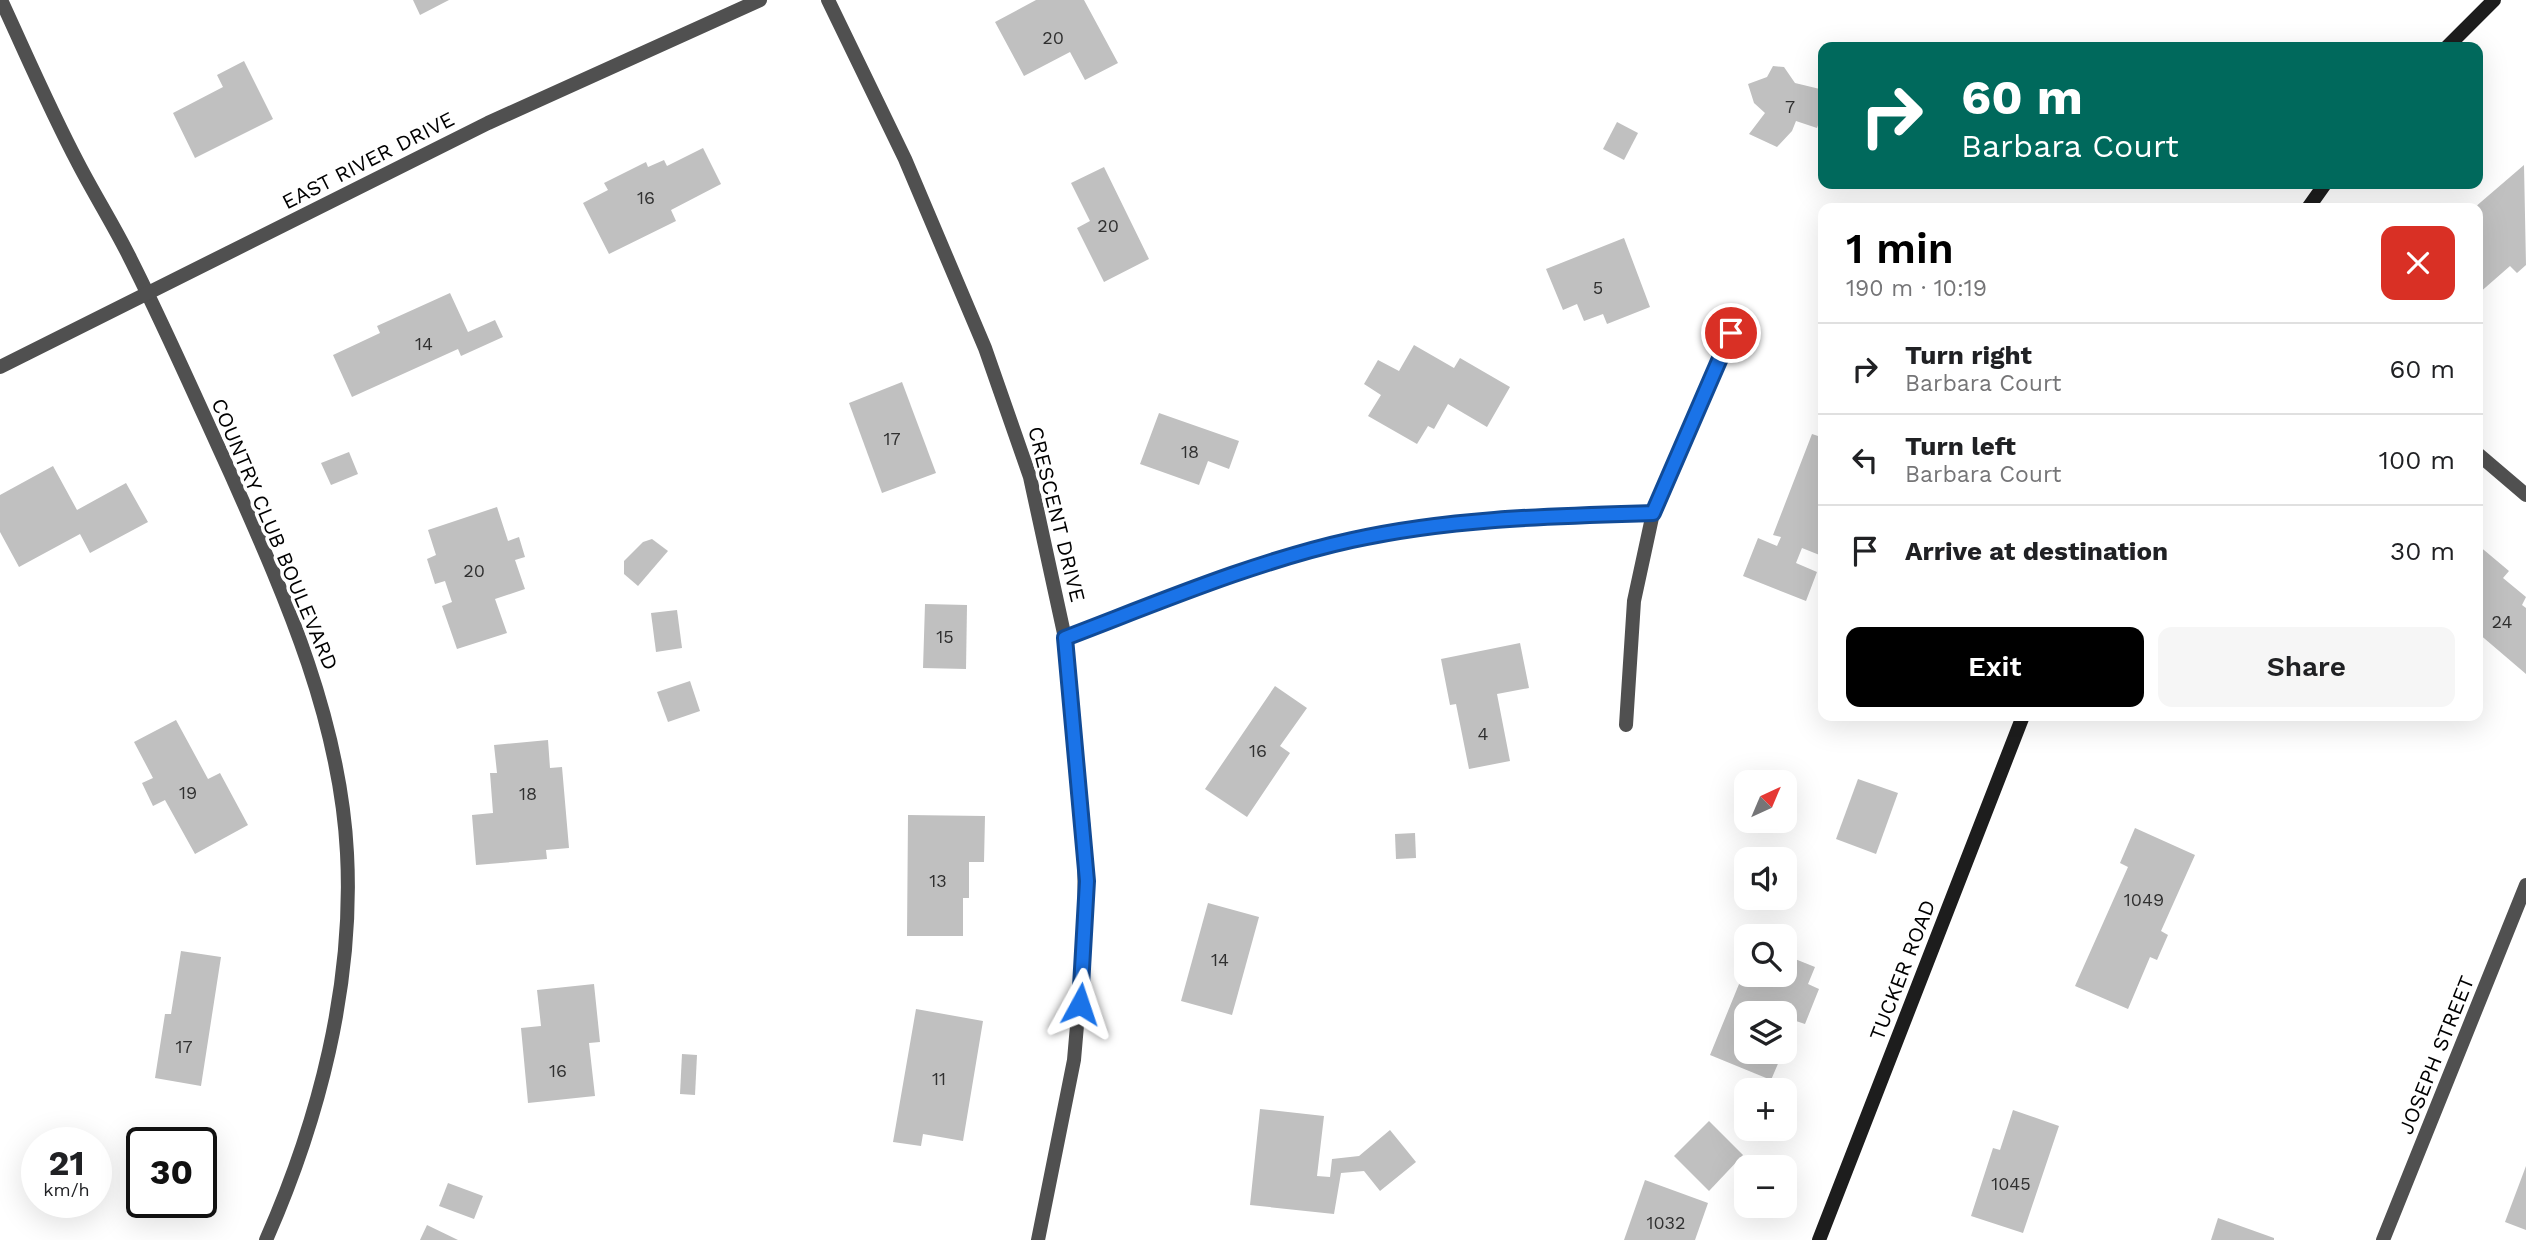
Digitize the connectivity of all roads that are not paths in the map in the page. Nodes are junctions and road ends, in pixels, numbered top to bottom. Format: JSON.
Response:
{"nodes":[{"id":1,"x":1,"y":0,"type":"edge"},
{"id":2,"x":760,"y":0,"type":"edge"},
{"id":3,"x":828,"y":0,"type":"edge"},
{"id":4,"x":2494,"y":0,"type":"edge"},
{"id":5,"x":2452,"y":42,"type":"edge"},
{"id":6,"x":148,"y":295,"type":"junction"},
{"id":7,"x":1731,"y":333,"type":"dead end"},
{"id":8,"x":0,"y":367,"type":"edge"},
{"id":9,"x":2483,"y":458,"type":"edge"},
{"id":10,"x":2526,"y":495,"type":"edge"},
{"id":11,"x":1653,"y":513,"type":"junction"},
{"id":12,"x":1065,"y":638,"type":"junction"},
{"id":13,"x":2021,"y":721,"type":"edge"},
{"id":14,"x":1626,"y":725,"type":"dead end"},
{"id":15,"x":2526,"y":885,"type":"edge"},
{"id":16,"x":266,"y":1240,"type":"edge"},
{"id":17,"x":1038,"y":1240,"type":"edge"},
{"id":18,"x":1819,"y":1240,"type":"edge"},
{"id":19,"x":2383,"y":1240,"type":"edge"}],
"edges":[{"from":1,"to":6,"type":"street","name":"COUNTRY CLUB BOULEVARD"},
{"from":2,"to":6,"type":"street","name":"EAST RIVER DRIVE"},
{"from":3,"to":12,"type":"street","name":"CRESCENT DRIVE"},
{"from":4,"to":5,"type":"main road"},
{"from":6,"to":8,"type":"street","name":"EAST RIVER DRIVE"},
{"from":6,"to":16,"type":"street","name":"COUNTRY CLUB BOULEVARD"},
{"from":7,"to":11,"type":"street"},
{"from":9,"to":10,"type":"street"},
{"from":11,"to":12,"type":"street"},
{"from":11,"to":14,"type":"street"},
{"from":12,"to":17,"type":"street","name":"CRESCENT DRIVE"},
{"from":13,"to":18,"type":"main road","name":"TUCKER ROAD"},
{"from":15,"to":19,"type":"street","name":"JOSEPH STREET"}]}
